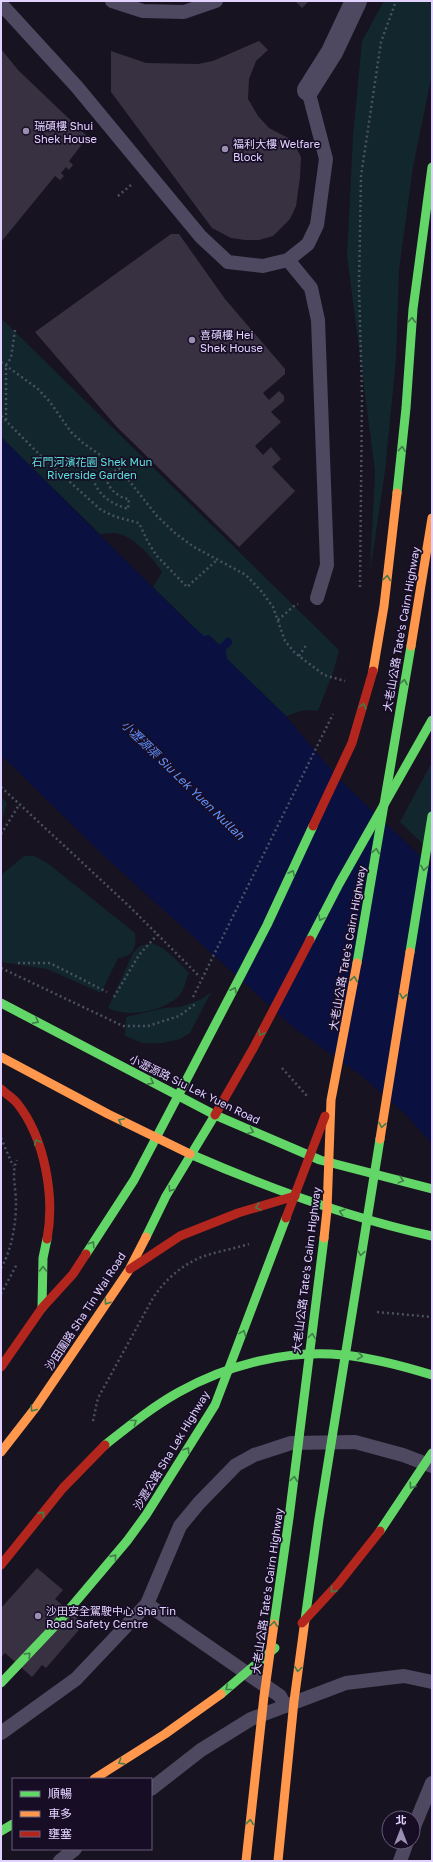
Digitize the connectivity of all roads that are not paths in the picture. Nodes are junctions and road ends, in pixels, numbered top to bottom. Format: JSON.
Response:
{"nodes":[{"id":1,"x":112,"y":1,"type":"edge"},
{"id":2,"x":216,"y":1,"type":"edge"},
{"id":3,"x":356,"y":1,"type":"edge"},
{"id":4,"x":1,"y":4,"type":"edge"},
{"id":5,"x":308,"y":90,"type":"joint"},
{"id":6,"x":432,"y":167,"type":"edge"},
{"id":7,"x":288,"y":260,"type":"junction"},
{"id":8,"x":432,"y":518,"type":"edge"},
{"id":9,"x":317,"y":598,"type":"road end"},
{"id":10,"x":432,"y":720,"type":"edge"},
{"id":11,"x":432,"y":816,"type":"edge"},
{"id":12,"x":1,"y":1003,"type":"edge"},
{"id":13,"x":1,"y":1057,"type":"edge"},
{"id":14,"x":1,"y":1089,"type":"edge"},
{"id":15,"x":178,"y":1096,"type":"junction"},
{"id":16,"x":331,"y":1100,"type":"junction"},
{"id":17,"x":216,"y":1115,"type":"junction"},
{"id":18,"x":156,"y":1139,"type":"junction"},
{"id":19,"x":191,"y":1156,"type":"junction"},
{"id":20,"x":428,"y":1188,"type":"edge"},
{"id":21,"x":295,"y":1196,"type":"junction"},
{"id":22,"x":432,"y":1236,"type":"edge"},
{"id":23,"x":129,"y":1270,"type":"junction"},
{"id":24,"x":42,"y":1308,"type":"junction"},
{"id":25,"x":1,"y":1367,"type":"edge"},
{"id":26,"x":432,"y":1375,"type":"edge"},
{"id":27,"x":1,"y":1452,"type":"edge"},
{"id":28,"x":432,"y":1453,"type":"edge"},
{"id":29,"x":432,"y":1466,"type":"edge"},
{"id":30,"x":1,"y":1565,"type":"edge"},
{"id":31,"x":147,"y":1604,"type":"junction"},
{"id":32,"x":295,"y":1629,"type":"dead end"},
{"id":33,"x":283,"y":1640,"type":"dead end"},
{"id":34,"x":432,"y":1682,"type":"edge"},
{"id":35,"x":1,"y":1683,"type":"edge"},
{"id":36,"x":286,"y":1706,"type":"junction"},
{"id":37,"x":1,"y":1733,"type":"edge"},
{"id":38,"x":96,"y":1778,"type":"edge"},
{"id":39,"x":432,"y":1783,"type":"edge"},
{"id":40,"x":152,"y":1788,"type":"edge"},
{"id":41,"x":421,"y":1810,"type":"edge"},
{"id":42,"x":12,"y":1825,"type":"edge"},
{"id":43,"x":1,"y":1831,"type":"edge"},
{"id":44,"x":74,"y":1850,"type":"edge"},
{"id":45,"x":404,"y":1850,"type":"edge"},
{"id":46,"x":60,"y":1861,"type":"edge"},
{"id":47,"x":246,"y":1861,"type":"edge"},
{"id":48,"x":278,"y":1861,"type":"edge"},
{"id":49,"x":400,"y":1861,"type":"edge"}],
"edges":[{"from":1,"to":2,"type":"lane"},
{"from":3,"to":5,"type":"street"},
{"from":4,"to":7,"type":"lane"},
{"from":5,"to":7,"type":"lane"},
{"from":15,"to":6,"type":"main road","one_way":true},
{"from":7,"to":9,"type":"lane"},
{"from":16,"to":8,"type":"main road","name":"大老山公路 Tate's Cairn Highway","one_way":true},
{"from":10,"to":17,"type":"main road","name":"沙田圍路 Sha Tin Wai Road","one_way":true},
{"from":11,"to":48,"type":"main road","one_way":true},
{"from":12,"to":15,"type":"main road","name":"小瀝源路 Siu Lek Yuen Road","one_way":true},
{"from":18,"to":13,"type":"main road","one_way":true},
{"from":24,"to":14,"type":"main road","one_way":true},
{"from":15,"to":17,"type":"main road","name":"小瀝源路 Siu Lek Yuen Road"},
{"from":15,"to":18,"type":"main road"},
{"from":35,"to":16,"type":"main road","name":"沙瀝公路 Sha Lek Highway","one_way":true},
{"from":47,"to":16,"type":"main road","name":"大老山公路 Tate's Cairn Highway","one_way":true},
{"from":17,"to":19,"type":"main road","name":"沙田圍路 Sha Tin Wai Road"},
{"from":17,"to":20,"type":"main road","name":"小瀝源路 Siu Lek Yuen Road","one_way":true},
{"from":18,"to":19,"type":"main road"},
{"from":24,"to":18,"type":"main road","one_way":true},
{"from":19,"to":21,"type":"main road"},
{"from":19,"to":23,"type":"main road","name":"沙田圍路 Sha Tin Wai Road","one_way":true},
{"from":22,"to":21,"type":"main road","one_way":true},
{"from":21,"to":23,"type":"main road","one_way":true},
{"from":23,"to":27,"type":"main road","name":"沙田圍路 Sha Tin Wai Road","one_way":true},
{"from":24,"to":25,"type":"main road"},
{"from":30,"to":26,"type":"main road","one_way":true},
{"from":28,"to":32,"type":"main road","one_way":true},
{"from":29,"to":31,"type":"lane"},
{"from":31,"to":36,"type":"lane"},
{"from":31,"to":37,"type":"lane"},
{"from":33,"to":38,"type":"main road","one_way":true},
{"from":34,"to":36,"type":"lane"},
{"from":36,"to":40,"type":"lane"},
{"from":39,"to":41,"type":"lane"},
{"from":42,"to":43,"type":"main road"},
{"from":44,"to":46,"type":"lane"},
{"from":45,"to":49,"type":"lane"}]}
